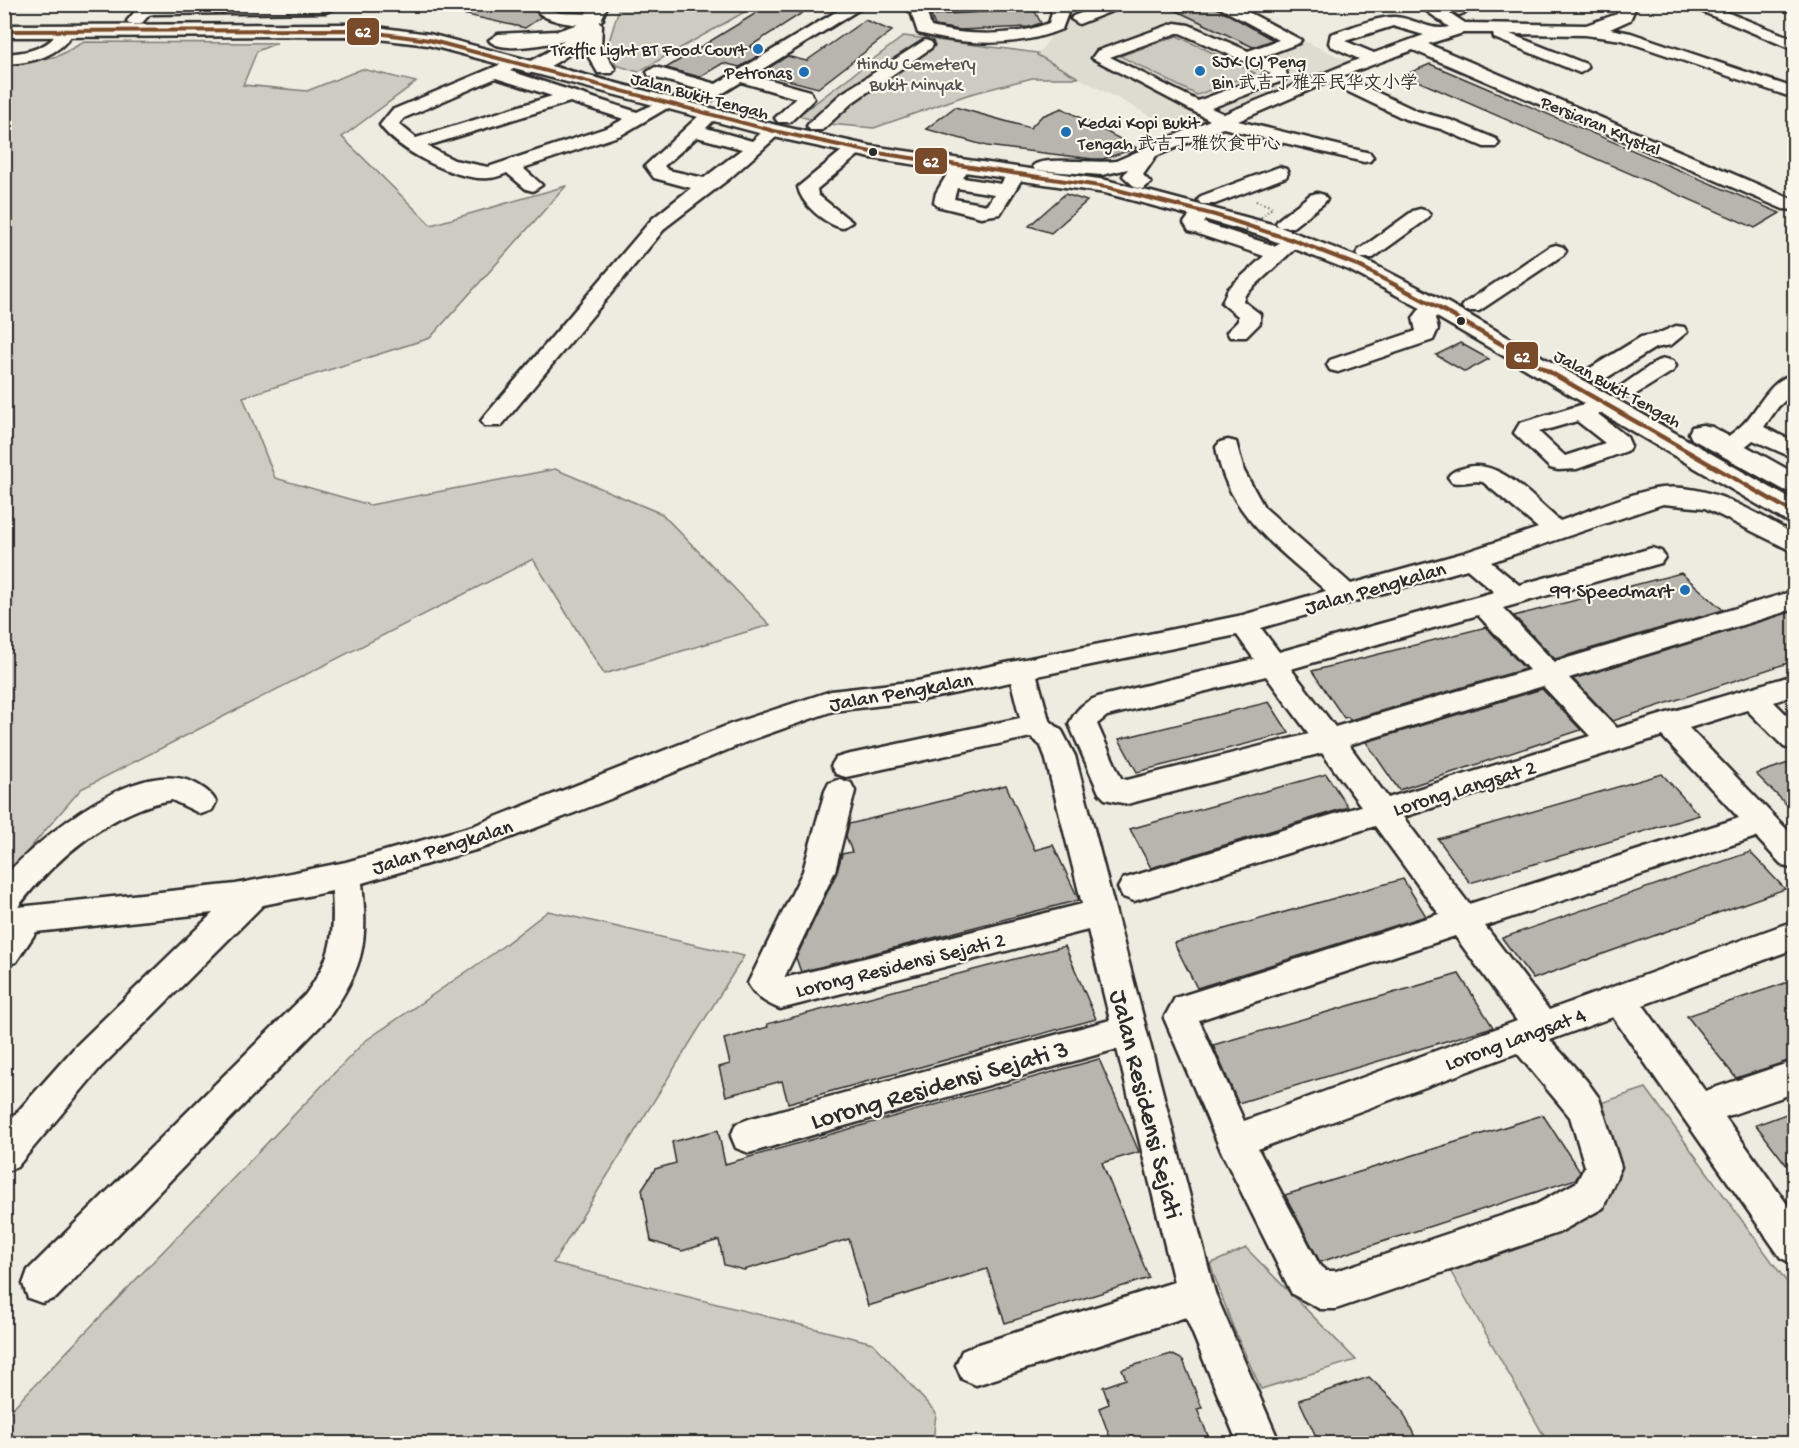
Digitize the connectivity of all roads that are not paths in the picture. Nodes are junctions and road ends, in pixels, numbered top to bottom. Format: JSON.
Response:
{"nodes":[{"id":1,"x":337,"y":4,"type":"edge"},
{"id":2,"x":861,"y":4,"type":"edge"},
{"id":3,"x":1001,"y":4,"type":"edge"},
{"id":4,"x":1054,"y":4,"type":"edge"},
{"id":5,"x":1123,"y":4,"type":"edge"},
{"id":6,"x":1220,"y":4,"type":"edge"},
{"id":7,"x":1424,"y":4,"type":"edge"},
{"id":8,"x":1446,"y":4,"type":"edge"},
{"id":9,"x":1480,"y":4,"type":"edge"},
{"id":10,"x":1629,"y":4,"type":"edge"},
{"id":11,"x":1691,"y":4,"type":"edge"},
{"id":12,"x":913,"y":6,"type":"edge"},
{"id":13,"x":546,"y":12,"type":"dead end"},
{"id":14,"x":1548,"y":12,"type":"dead end"},
{"id":15,"x":595,"y":16,"type":"edge"},
{"id":16,"x":1079,"y":19,"type":"dead end"},
{"id":17,"x":135,"y":21,"type":"junction"},
{"id":18,"x":4,"y":23,"type":"edge"},
{"id":19,"x":1461,"y":28,"type":"junction"},
{"id":20,"x":1488,"y":28,"type":"junction"},
{"id":21,"x":67,"y":30,"type":"junction"},
{"id":22,"x":1585,"y":30,"type":"junction"},
{"id":23,"x":4,"y":31,"type":"edge"},
{"id":24,"x":1438,"y":34,"type":"junction"},
{"id":25,"x":498,"y":40,"type":"junction"},
{"id":26,"x":1413,"y":44,"type":"junction"},
{"id":27,"x":925,"y":45,"type":"dead end"},
{"id":28,"x":1794,"y":45,"type":"edge"},
{"id":29,"x":554,"y":56,"type":"junction"},
{"id":30,"x":1248,"y":57,"type":"junction"},
{"id":31,"x":4,"y":59,"type":"edge"},
{"id":32,"x":1373,"y":59,"type":"junction"},
{"id":33,"x":524,"y":65,"type":"junction"},
{"id":34,"x":1326,"y":65,"type":"junction"},
{"id":35,"x":1580,"y":68,"type":"dead end"},
{"id":36,"x":605,"y":69,"type":"junction"},
{"id":37,"x":1299,"y":69,"type":"dead end"},
{"id":38,"x":495,"y":72,"type":"junction"},
{"id":39,"x":655,"y":72,"type":"dead end"},
{"id":40,"x":739,"y":76,"type":"junction"},
{"id":41,"x":1279,"y":76,"type":"junction"},
{"id":42,"x":1794,"y":93,"type":"edge"},
{"id":43,"x":570,"y":96,"type":"junction"},
{"id":44,"x":665,"y":104,"type":"junction"},
{"id":45,"x":1197,"y":107,"type":"junction"},
{"id":46,"x":707,"y":108,"type":"junction"},
{"id":47,"x":639,"y":118,"type":"junction"},
{"id":48,"x":1222,"y":122,"type":"junction"},
{"id":49,"x":779,"y":124,"type":"junction"},
{"id":50,"x":816,"y":126,"type":"junction"},
{"id":51,"x":1490,"y":143,"type":"dead end"},
{"id":52,"x":411,"y":145,"type":"junction"},
{"id":53,"x":755,"y":147,"type":"junction"},
{"id":54,"x":855,"y":148,"type":"junction"},
{"id":55,"x":1149,"y":154,"type":"junction"},
{"id":56,"x":1364,"y":157,"type":"dead end"},
{"id":57,"x":510,"y":166,"type":"junction"},
{"id":58,"x":1042,"y":166,"type":"junction"},
{"id":59,"x":1279,"y":172,"type":"dead end"},
{"id":60,"x":957,"y":174,"type":"junction"},
{"id":61,"x":1011,"y":182,"type":"junction"},
{"id":62,"x":1142,"y":183,"type":"junction"},
{"id":63,"x":707,"y":184,"type":"junction"},
{"id":64,"x":533,"y":185,"type":"dead end"},
{"id":65,"x":1317,"y":199,"type":"dead end"},
{"id":66,"x":1790,"y":205,"type":"dead end"},
{"id":67,"x":1205,"y":206,"type":"junction"},
{"id":68,"x":1420,"y":215,"type":"dead end"},
{"id":69,"x":842,"y":222,"type":"dead end"},
{"id":70,"x":1283,"y":231,"type":"junction"},
{"id":71,"x":1556,"y":251,"type":"dead end"},
{"id":72,"x":1366,"y":254,"type":"junction"},
{"id":73,"x":1433,"y":305,"type":"junction"},
{"id":74,"x":1472,"y":307,"type":"junction"},
{"id":75,"x":1238,"y":332,"type":"dead end"},
{"id":76,"x":1676,"y":332,"type":"dead end"},
{"id":77,"x":1338,"y":365,"type":"dead end"},
{"id":78,"x":1665,"y":366,"type":"dead end"},
{"id":79,"x":1595,"y":375,"type":"junction"},
{"id":80,"x":1794,"y":381,"type":"edge"},
{"id":81,"x":1617,"y":397,"type":"junction"},
{"id":82,"x":1581,"y":412,"type":"dead end"},
{"id":83,"x":493,"y":421,"type":"dead end"},
{"id":84,"x":1751,"y":430,"type":"junction"},
{"id":85,"x":1228,"y":447,"type":"dead end"},
{"id":86,"x":1728,"y":448,"type":"junction"},
{"id":87,"x":1794,"y":451,"type":"edge"},
{"id":88,"x":1460,"y":477,"type":"dead end"},
{"id":89,"x":1794,"y":484,"type":"edge"},
{"id":90,"x":1794,"y":513,"type":"edge"},
{"id":91,"x":1558,"y":532,"type":"junction"},
{"id":92,"x":1794,"y":544,"type":"edge"},
{"id":93,"x":1652,"y":557,"type":"dead end"},
{"id":94,"x":1472,"y":559,"type":"junction"},
{"id":95,"x":1348,"y":596,"type":"junction"},
{"id":96,"x":1515,"y":596,"type":"junction"},
{"id":97,"x":1794,"y":600,"type":"edge"},
{"id":98,"x":1484,"y":605,"type":"junction"},
{"id":99,"x":1243,"y":624,"type":"junction"},
{"id":100,"x":1273,"y":664,"type":"junction"},
{"id":101,"x":1021,"y":669,"type":"junction"},
{"id":102,"x":1550,"y":676,"type":"junction"},
{"id":103,"x":1794,"y":685,"type":"edge"},
{"id":104,"x":1753,"y":698,"type":"junction"},
{"id":105,"x":1668,"y":724,"type":"junction"},
{"id":106,"x":1036,"y":725,"type":"junction"},
{"id":107,"x":1794,"y":739,"type":"edge"},
{"id":108,"x":1330,"y":740,"type":"junction"},
{"id":109,"x":1612,"y":741,"type":"junction"},
{"id":110,"x":201,"y":802,"type":"dead end"},
{"id":111,"x":1383,"y":812,"type":"junction"},
{"id":112,"x":1762,"y":823,"type":"junction"},
{"id":113,"x":1794,"y":857,"type":"edge"},
{"id":114,"x":346,"y":875,"type":"junction"},
{"id":115,"x":1134,"y":888,"type":"dead end"},
{"id":116,"x":253,"y":894,"type":"junction"},
{"id":117,"x":1100,"y":913,"type":"junction"},
{"id":118,"x":11,"y":915,"type":"edge"},
{"id":119,"x":1462,"y":920,"type":"junction"},
{"id":120,"x":1794,"y":935,"type":"edge"},
{"id":121,"x":4,"y":952,"type":"edge"},
{"id":122,"x":1620,"y":1000,"type":"junction"},
{"id":123,"x":1129,"y":1030,"type":"junction"},
{"id":124,"x":1533,"y":1031,"type":"junction"},
{"id":125,"x":1794,"y":1077,"type":"edge"},
{"id":126,"x":1698,"y":1110,"type":"junction"},
{"id":127,"x":750,"y":1136,"type":"dead end"},
{"id":128,"x":1235,"y":1141,"type":"junction"},
{"id":129,"x":4,"y":1155,"type":"edge"},
{"id":130,"x":1794,"y":1245,"type":"edge"},
{"id":131,"x":42,"y":1284,"type":"dead end"},
{"id":132,"x":1196,"y":1294,"type":"junction"},
{"id":133,"x":976,"y":1365,"type":"dead end"},
{"id":134,"x":1259,"y":1443,"type":"edge"}],
"edges":[{"from":1,"to":17,"type":"street"},
{"from":2,"to":40,"type":"street"},
{"from":3,"to":12,"type":"street"},
{"from":4,"to":12,"type":"street"},
{"from":5,"to":16,"type":"street"},
{"from":6,"to":30,"type":"street"},
{"from":7,"to":19,"type":"street"},
{"from":8,"to":9,"type":"street"},
{"from":10,"to":22,"type":"street"},
{"from":11,"to":28,"type":"street"},
{"from":13,"to":15,"type":"street"},
{"from":14,"to":20,"type":"street"},
{"from":15,"to":25,"type":"main road"},
{"from":15,"to":29,"type":"main road"},
{"from":15,"to":36,"type":"main road"},
{"from":17,"to":18,"type":"main road","name":"Jalan Bukit Tengah"},
{"from":17,"to":25,"type":"main road","name":"Jalan Bukit Tengah"},
{"from":19,"to":20,"type":"street"},
{"from":19,"to":24,"type":"street"},
{"from":20,"to":22,"type":"street"},
{"from":20,"to":35,"type":"street"},
{"from":21,"to":23,"type":"main road","name":"Jalan Bukit Tengah"},
{"from":21,"to":31,"type":"street"},
{"from":21,"to":33,"type":"main road","name":"Jalan Bukit Tengah"},
{"from":22,"to":42,"type":"street"},
{"from":24,"to":26,"type":"street"},
{"from":24,"to":32,"type":"street"},
{"from":25,"to":29,"type":"main road","name":"Jalan Bukit Tengah"},
{"from":26,"to":32,"type":"street"},
{"from":26,"to":66,"type":"street","name":"Persiaran Krystal"},
{"from":27,"to":50,"type":"street"},
{"from":29,"to":33,"type":"main road"},
{"from":29,"to":36,"type":"main road","name":"Jalan Bukit Tengah"},
{"from":30,"to":41,"type":"street"},
{"from":30,"to":45,"type":"street"},
{"from":32,"to":34,"type":"street"},
{"from":33,"to":38,"type":"street"},
{"from":33,"to":44,"type":"main road","name":"Jalan Bukit Tengah"},
{"from":34,"to":48,"type":"street"},
{"from":34,"to":51,"type":"street"},
{"from":36,"to":46,"type":"main road","name":"Jalan Bukit Tengah"},
{"from":37,"to":41,"type":"street"},
{"from":38,"to":43,"type":"street"},
{"from":38,"to":52,"type":"street"},
{"from":39,"to":46,"type":"street"},
{"from":40,"to":46,"type":"street"},
{"from":40,"to":49,"type":"street"},
{"from":41,"to":45,"type":"street"},
{"from":43,"to":47,"type":"street"},
{"from":43,"to":52,"type":"street"},
{"from":44,"to":46,"type":"main road","name":"Jalan Bukit Tengah"},
{"from":44,"to":47,"type":"street"},
{"from":45,"to":48,"type":"street"},
{"from":46,"to":49,"type":"main road","name":"Jalan Bukit Tengah"},
{"from":46,"to":53,"type":"street"},
{"from":46,"to":63,"type":"street"},
{"from":47,"to":57,"type":"street"},
{"from":48,"to":55,"type":"street"},
{"from":48,"to":56,"type":"street"},
{"from":49,"to":50,"type":"main road","name":"Jalan Bukit Tengah"},
{"from":49,"to":53,"type":"street"},
{"from":49,"to":54,"type":"main road","name":"Jalan Bukit Tengah"},
{"from":50,"to":58,"type":"main road","name":"Jalan Bukit Tengah"},
{"from":52,"to":57,"type":"street"},
{"from":53,"to":63,"type":"street"},
{"from":54,"to":60,"type":"main road","name":"Jalan Bukit Tengah"},
{"from":54,"to":69,"type":"street"},
{"from":55,"to":58,"type":"street"},
{"from":55,"to":62,"type":"street"},
{"from":57,"to":64,"type":"street"},
{"from":58,"to":62,"type":"main road","name":"Jalan Bukit Tengah"},
{"from":59,"to":67,"type":"street"},
{"from":60,"to":61,"type":"main road","name":"Jalan Bukit Tengah"},
{"from":60,"to":61,"type":"street"},
{"from":61,"to":67,"type":"main road","name":"Jalan Bukit Tengah"},
{"from":62,"to":67,"type":"main road","name":"Jalan Bukit Tengah"},
{"from":63,"to":83,"type":"street"},
{"from":65,"to":70,"type":"street"},
{"from":67,"to":70,"type":"main road","name":"Jalan Bukit Tengah"},
{"from":67,"to":70,"type":"street"},
{"from":68,"to":72,"type":"street"},
{"from":70,"to":72,"type":"main road","name":"Jalan Bukit Tengah"},
{"from":70,"to":73,"type":"main road","name":"Jalan Bukit Tengah"},
{"from":70,"to":75,"type":"street"},
{"from":71,"to":74,"type":"street"},
{"from":72,"to":74,"type":"main road","name":"Jalan Bukit Tengah"},
{"from":73,"to":77,"type":"street"},
{"from":73,"to":81,"type":"main road","name":"Jalan Bukit Tengah"},
{"from":74,"to":79,"type":"main road","name":"Jalan Bukit Tengah"},
{"from":76,"to":79,"type":"street"},
{"from":78,"to":81,"type":"street"},
{"from":79,"to":81,"type":"main road","name":"Jalan Bukit Tengah"},
{"from":80,"to":84,"type":"street"},
{"from":81,"to":82,"type":"street"},
{"from":81,"to":86,"type":"main road","name":"Jalan Bukit Tengah"},
{"from":81,"to":90,"type":"main road","name":"Jalan Bukit Tengah"},
{"from":84,"to":86,"type":"street"},
{"from":84,"to":87,"type":"street"},
{"from":85,"to":95,"type":"street"},
{"from":86,"to":89,"type":"main road","name":"Jalan Bukit Tengah"},
{"from":88,"to":91,"type":"street"},
{"from":91,"to":92,"type":"street","name":"Jalan Pengkalan"},
{"from":91,"to":94,"type":"street","name":"Jalan Pengkalan"},
{"from":93,"to":96,"type":"street"},
{"from":94,"to":95,"type":"street","name":"Jalan Pengkalan"},
{"from":94,"to":96,"type":"street"},
{"from":95,"to":99,"type":"street","name":"Jalan Pengkalan"},
{"from":96,"to":98,"type":"street"},
{"from":97,"to":102,"type":"street"},
{"from":98,"to":100,"type":"street"},
{"from":98,"to":102,"type":"street"},
{"from":99,"to":100,"type":"street"},
{"from":99,"to":101,"type":"street","name":"Jalan Pengkalan"},
{"from":100,"to":108,"type":"street"},
{"from":100,"to":108,"type":"street"},
{"from":101,"to":106,"type":"street"},
{"from":101,"to":114,"type":"street","name":"Jalan Pengkalan"},
{"from":102,"to":108,"type":"street"},
{"from":102,"to":109,"type":"street"},
{"from":103,"to":104,"type":"street","name":"Lorong Langsat 2"},
{"from":104,"to":105,"type":"street","name":"Lorong Langsat 2"},
{"from":104,"to":107,"type":"street"},
{"from":105,"to":109,"type":"street","name":"Lorong Langsat 2"},
{"from":105,"to":112,"type":"street"},
{"from":106,"to":117,"type":"street","name":"Jalan Residensi Sejati"},
{"from":106,"to":117,"type":"street","name":"Lorong Residensi Sejati 2"},
{"from":108,"to":111,"type":"street"},
{"from":109,"to":111,"type":"street","name":"Lorong Langsat 2"},
{"from":110,"to":118,"type":"street"},
{"from":111,"to":115,"type":"street","name":"Lorong Langsat 2"},
{"from":111,"to":119,"type":"street"},
{"from":112,"to":113,"type":"street"},
{"from":112,"to":119,"type":"street"},
{"from":114,"to":116,"type":"street","name":"Jalan Pengkalan"},
{"from":114,"to":131,"type":"street"},
{"from":116,"to":118,"type":"street","name":"Jalan Pengkalan"},
{"from":116,"to":129,"type":"street"},
{"from":117,"to":123,"type":"street","name":"Jalan Residensi Sejati"},
{"from":118,"to":121,"type":"street"},
{"from":119,"to":124,"type":"street"},
{"from":119,"to":128,"type":"street"},
{"from":120,"to":122,"type":"street","name":"Lorong Langsat 4"},
{"from":122,"to":124,"type":"street","name":"Lorong Langsat 4"},
{"from":122,"to":126,"type":"street"},
{"from":123,"to":127,"type":"street","name":"Lorong Residensi Sejati 3"},
{"from":123,"to":132,"type":"street","name":"Jalan Residensi Sejati"},
{"from":124,"to":128,"type":"street","name":"Lorong Langsat 4"},
{"from":124,"to":128,"type":"street"},
{"from":125,"to":126,"type":"street"},
{"from":126,"to":130,"type":"street"},
{"from":132,"to":133,"type":"street"},
{"from":132,"to":134,"type":"street","name":"Jalan Residensi Sejati"}]}
